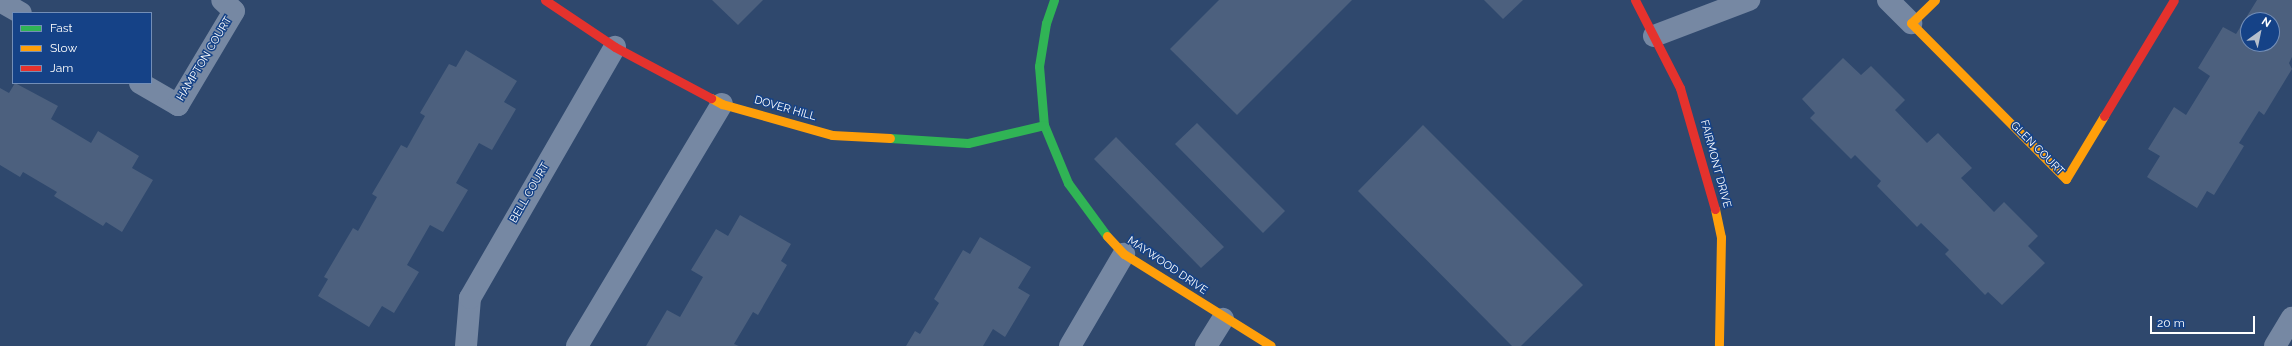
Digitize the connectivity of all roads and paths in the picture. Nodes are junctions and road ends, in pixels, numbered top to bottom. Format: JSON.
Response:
{"nodes":[{"id":1,"x":0,"y":0,"type":"edge"},
{"id":2,"x":222,"y":0,"type":"edge"},
{"id":3,"x":545,"y":0,"type":"edge"},
{"id":4,"x":1054,"y":0,"type":"edge"},
{"id":5,"x":1635,"y":0,"type":"edge"},
{"id":6,"x":1749,"y":0,"type":"edge"},
{"id":7,"x":1888,"y":0,"type":"edge"},
{"id":8,"x":1935,"y":0,"type":"edge"},
{"id":9,"x":2174,"y":0,"type":"edge"},
{"id":10,"x":19,"y":12,"type":"edge"},
{"id":11,"x":1911,"y":23,"type":"junction"},
{"id":12,"x":1654,"y":36,"type":"junction"},
{"id":13,"x":615,"y":46,"type":"junction"},
{"id":14,"x":142,"y":84,"type":"edge"},
{"id":15,"x":722,"y":104,"type":"junction"},
{"id":16,"x":1044,"y":125,"type":"junction"},
{"id":17,"x":1124,"y":254,"type":"junction"},
{"id":18,"x":2292,"y":318,"type":"edge"},
{"id":19,"x":1223,"y":319,"type":"junction"},
{"id":20,"x":466,"y":346,"type":"edge"},
{"id":21,"x":577,"y":346,"type":"edge"},
{"id":22,"x":1070,"y":346,"type":"edge"},
{"id":23,"x":1206,"y":346,"type":"edge"},
{"id":24,"x":1271,"y":346,"type":"edge"},
{"id":25,"x":1719,"y":346,"type":"edge"},
{"id":26,"x":2275,"y":346,"type":"edge"}],
"edges":[{"from":1,"to":10,"type":"street"},
{"from":2,"to":14,"type":"street","name":"HAMPTON COURT"},
{"from":3,"to":13,"type":"street","name":"DOVER HILL"},
{"from":4,"to":16,"type":"street","name":"MAYWOOD DRIVE"},
{"from":5,"to":12,"type":"street","name":"FAIRMONT DRIVE"},
{"from":6,"to":12,"type":"street"},
{"from":7,"to":11,"type":"street","name":"GLEN COURT"},
{"from":8,"to":11,"type":"street"},
{"from":9,"to":11,"type":"street","name":"GLEN COURT"},
{"from":12,"to":25,"type":"street","name":"FAIRMONT DRIVE"},
{"from":13,"to":15,"type":"street","name":"DOVER HILL"},
{"from":13,"to":20,"type":"street","name":"BELL COURT"},
{"from":15,"to":16,"type":"street","name":"DOVER HILL"},
{"from":15,"to":21,"type":"street"},
{"from":16,"to":17,"type":"street","name":"MAYWOOD DRIVE"},
{"from":17,"to":19,"type":"street","name":"MAYWOOD DRIVE"},
{"from":17,"to":22,"type":"street"},
{"from":18,"to":26,"type":"street"},
{"from":19,"to":23,"type":"street"},
{"from":19,"to":24,"type":"street","name":"MAYWOOD DRIVE"}]}
